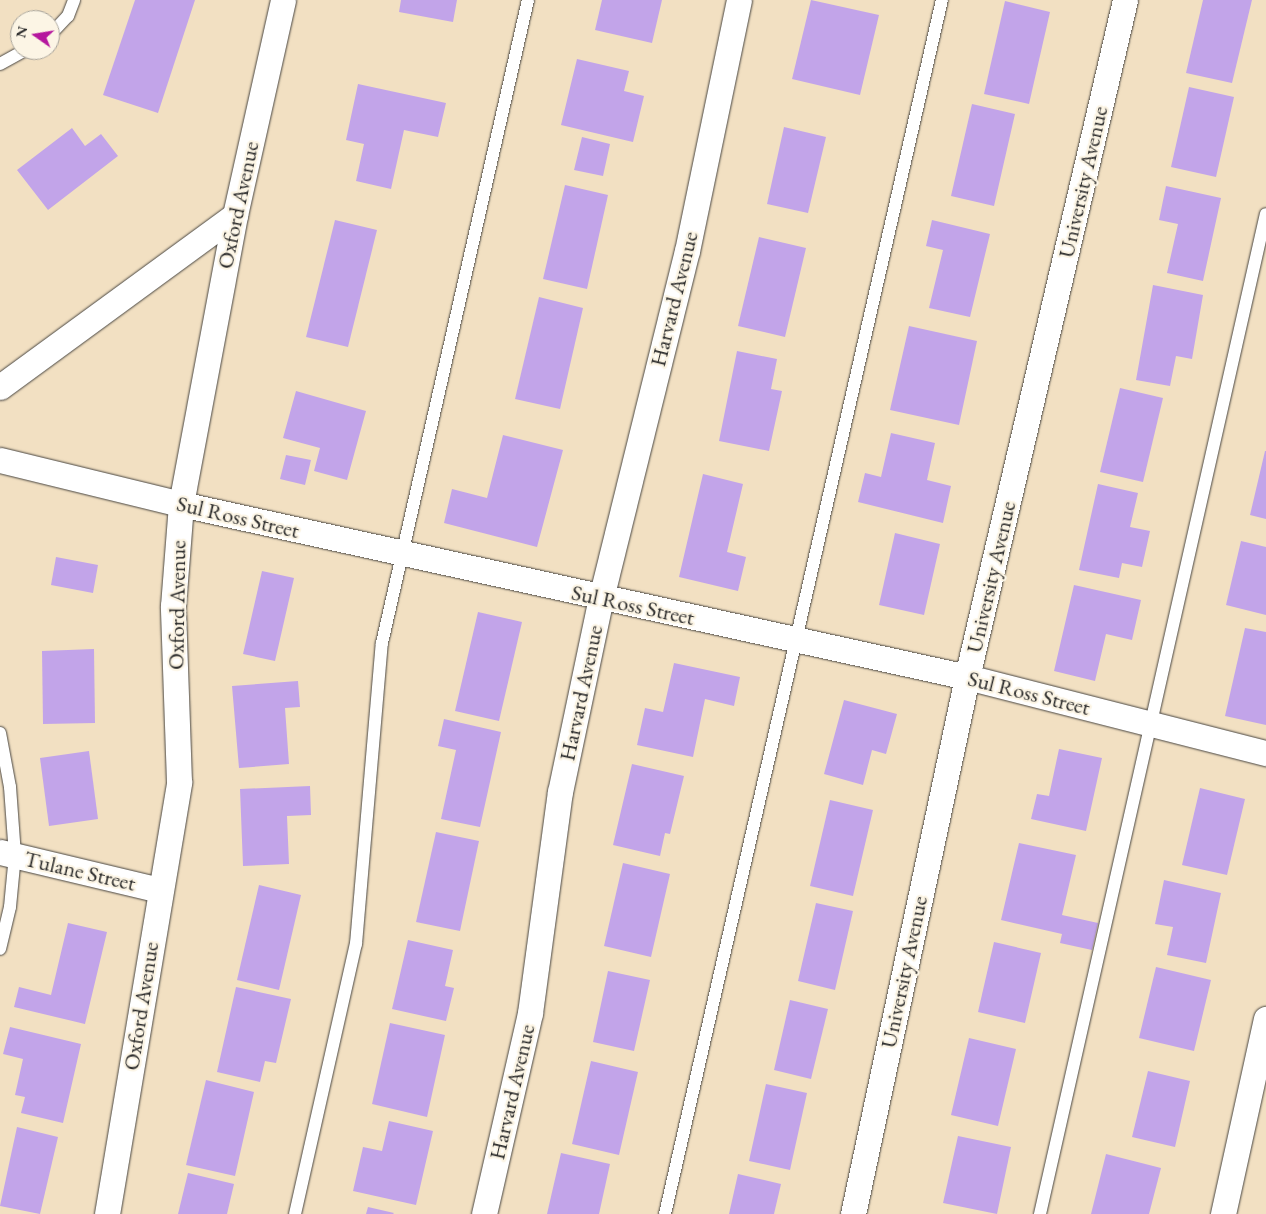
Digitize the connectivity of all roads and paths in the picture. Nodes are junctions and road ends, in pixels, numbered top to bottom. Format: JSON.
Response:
{"nodes":[{"id":1,"x":74,"y":0,"type":"edge"},
{"id":2,"x":283,"y":0,"type":"edge"},
{"id":3,"x":528,"y":0,"type":"edge"},
{"id":4,"x":739,"y":0,"type":"edge"},
{"id":5,"x":942,"y":0,"type":"edge"},
{"id":6,"x":1125,"y":0,"type":"edge"},
{"id":7,"x":60,"y":24,"type":"edge"},
{"id":8,"x":1266,"y":214,"type":"edge"},
{"id":9,"x":234,"y":215,"type":"junction"},
{"id":10,"x":0,"y":387,"type":"edge"},
{"id":11,"x":0,"y":460,"type":"edge"},
{"id":12,"x":181,"y":504,"type":"junction"},
{"id":13,"x":401,"y":553,"type":"junction"},
{"id":14,"x":601,"y":598,"type":"junction"},
{"id":15,"x":796,"y":640,"type":"junction"},
{"id":16,"x":968,"y":677,"type":"junction"},
{"id":17,"x":1151,"y":724,"type":"junction"},
{"id":18,"x":0,"y":733,"type":"edge"},
{"id":19,"x":1266,"y":753,"type":"edge"},
{"id":20,"x":7,"y":853,"type":"edge"},
{"id":21,"x":160,"y":890,"type":"junction"},
{"id":22,"x":0,"y":949,"type":"edge"},
{"id":23,"x":1266,"y":1019,"type":"edge"},
{"id":24,"x":107,"y":1214,"type":"edge"},
{"id":25,"x":295,"y":1214,"type":"edge"},
{"id":26,"x":484,"y":1214,"type":"edge"},
{"id":27,"x":665,"y":1214,"type":"edge"},
{"id":28,"x":853,"y":1214,"type":"edge"},
{"id":29,"x":1040,"y":1214,"type":"edge"},
{"id":30,"x":1223,"y":1214,"type":"edge"}],
"edges":[{"from":1,"to":7,"type":"lane"},
{"from":2,"to":9,"type":"street","name":"Oxford Avenue"},
{"from":3,"to":13,"type":"lane"},
{"from":4,"to":14,"type":"street","name":"Harvard Avenue"},
{"from":5,"to":15,"type":"lane"},
{"from":6,"to":16,"type":"street","name":"University Avenue"},
{"from":8,"to":17,"type":"lane"},
{"from":9,"to":10,"type":"street"},
{"from":9,"to":12,"type":"street","name":"Oxford Avenue"},
{"from":11,"to":12,"type":"street","name":"Sul Ross Street"},
{"from":12,"to":13,"type":"street","name":"Sul Ross Street"},
{"from":12,"to":21,"type":"street","name":"Oxford Avenue"},
{"from":13,"to":14,"type":"street","name":"Sul Ross Street"},
{"from":13,"to":25,"type":"lane"},
{"from":14,"to":15,"type":"street","name":"Sul Ross Street"},
{"from":14,"to":26,"type":"street","name":"Harvard Avenue"},
{"from":15,"to":16,"type":"street","name":"Sul Ross Street"},
{"from":15,"to":27,"type":"lane"},
{"from":16,"to":17,"type":"street","name":"Sul Ross Street"},
{"from":16,"to":28,"type":"street","name":"University Avenue"},
{"from":17,"to":19,"type":"street","name":"Sul Ross Street"},
{"from":17,"to":29,"type":"lane"},
{"from":18,"to":20,"type":"lane"},
{"from":20,"to":21,"type":"street","name":"Tulane Street"},
{"from":20,"to":22,"type":"lane"},
{"from":21,"to":24,"type":"street","name":"Oxford Avenue"},
{"from":23,"to":30,"type":"street"}]}
